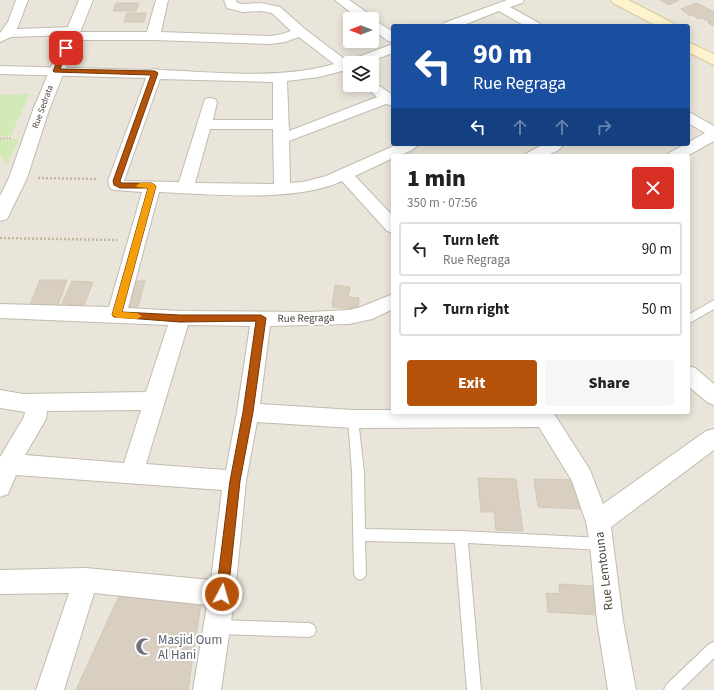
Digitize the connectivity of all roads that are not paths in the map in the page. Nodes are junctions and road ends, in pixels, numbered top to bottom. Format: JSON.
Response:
{"nodes":[{"id":1,"x":22,"y":0,"type":"edge"},
{"id":2,"x":86,"y":0,"type":"edge"},
{"id":3,"x":162,"y":0,"type":"edge"},
{"id":4,"x":230,"y":0,"type":"edge"},
{"id":5,"x":341,"y":0,"type":"edge"},
{"id":6,"x":478,"y":0,"type":"edge"},
{"id":7,"x":518,"y":0,"type":"edge"},
{"id":8,"x":613,"y":2,"type":"edge"},
{"id":9,"x":497,"y":8,"type":"junction"},
{"id":10,"x":357,"y":12,"type":"edge"},
{"id":11,"x":454,"y":24,"type":"edge"},
{"id":12,"x":530,"y":24,"type":"edge"},
{"id":13,"x":647,"y":24,"type":"edge"},
{"id":14,"x":663,"y":24,"type":"edge"},
{"id":15,"x":379,"y":28,"type":"edge"},
{"id":16,"x":300,"y":32,"type":"junction"},
{"id":17,"x":72,"y":34,"type":"junction"},
{"id":18,"x":4,"y":36,"type":"edge"},
{"id":19,"x":153,"y":36,"type":"junction"},
{"id":20,"x":391,"y":37,"type":"edge"},
{"id":21,"x":690,"y":37,"type":"edge"},
{"id":22,"x":690,"y":47,"type":"edge"},
{"id":23,"x":391,"y":49,"type":"edge"},
{"id":24,"x":714,"y":50,"type":"edge"},
{"id":25,"x":373,"y":56,"type":"edge"},
{"id":26,"x":714,"y":60,"type":"edge"},
{"id":27,"x":343,"y":62,"type":"edge"},
{"id":28,"x":343,"y":67,"type":"edge"},
{"id":29,"x":0,"y":70,"type":"edge"},
{"id":30,"x":56,"y":71,"type":"junction"},
{"id":31,"x":155,"y":73,"type":"junction"},
{"id":32,"x":280,"y":78,"type":"junction"},
{"id":33,"x":379,"y":92,"type":"edge"},
{"id":34,"x":390,"y":100,"type":"edge"},
{"id":35,"x":210,"y":102,"type":"dead end"},
{"id":36,"x":690,"y":118,"type":"edge"},
{"id":37,"x":204,"y":124,"type":"junction"},
{"id":38,"x":281,"y":132,"type":"junction"},
{"id":39,"x":714,"y":132,"type":"edge"},
{"id":40,"x":714,"y":136,"type":"edge"},
{"id":41,"x":700,"y":143,"type":"junction"},
{"id":42,"x":549,"y":146,"type":"edge"},
{"id":43,"x":552,"y":146,"type":"edge"},
{"id":44,"x":407,"y":149,"type":"edge"},
{"id":45,"x":714,"y":152,"type":"edge"},
{"id":46,"x":394,"y":154,"type":"edge"},
{"id":47,"x":536,"y":154,"type":"edge"},
{"id":48,"x":561,"y":154,"type":"edge"},
{"id":49,"x":679,"y":154,"type":"edge"},
{"id":50,"x":391,"y":155,"type":"edge"},
{"id":51,"x":344,"y":174,"type":"junction"},
{"id":52,"x":152,"y":186,"type":"junction"},
{"id":53,"x":186,"y":187,"type":"junction"},
{"id":54,"x":282,"y":188,"type":"junction"},
{"id":55,"x":0,"y":215,"type":"edge"},
{"id":56,"x":391,"y":225,"type":"edge"},
{"id":57,"x":391,"y":302,"type":"edge"},
{"id":58,"x":714,"y":304,"type":"edge"},
{"id":59,"x":0,"y":311,"type":"edge"},
{"id":60,"x":117,"y":315,"type":"junction"},
{"id":61,"x":180,"y":318,"type":"junction"},
{"id":62,"x":261,"y":318,"type":"junction"},
{"id":63,"x":690,"y":319,"type":"edge"},
{"id":64,"x":690,"y":376,"type":"edge"},
{"id":65,"x":714,"y":396,"type":"edge"},
{"id":66,"x":0,"y":400,"type":"edge"},
{"id":67,"x":154,"y":401,"type":"junction"},
{"id":68,"x":37,"y":403,"type":"junction"},
{"id":69,"x":248,"y":412,"type":"junction"},
{"id":70,"x":542,"y":415,"type":"edge"},
{"id":71,"x":352,"y":419,"type":"junction"},
{"id":72,"x":714,"y":438,"type":"edge"},
{"id":73,"x":8,"y":464,"type":"junction"},
{"id":74,"x":132,"y":472,"type":"junction"},
{"id":75,"x":235,"y":481,"type":"junction"},
{"id":76,"x":0,"y":487,"type":"edge"},
{"id":77,"x":600,"y":533,"type":"junction"},
{"id":78,"x":359,"y":534,"type":"junction"},
{"id":79,"x":461,"y":537,"type":"junction"},
{"id":80,"x":360,"y":574,"type":"dead end"},
{"id":81,"x":86,"y":580,"type":"junction"},
{"id":82,"x":0,"y":582,"type":"edge"},
{"id":83,"x":222,"y":594,"type":"junction"},
{"id":84,"x":217,"y":627,"type":"junction"},
{"id":85,"x":309,"y":630,"type":"dead end"},
{"id":86,"x":714,"y":649,"type":"edge"},
{"id":87,"x":50,"y":690,"type":"edge"},
{"id":88,"x":207,"y":690,"type":"edge"},
{"id":89,"x":474,"y":690,"type":"edge"},
{"id":90,"x":622,"y":690,"type":"edge"},
{"id":91,"x":671,"y":690,"type":"edge"}],
"edges":[{"from":1,"to":18,"type":"street"},
{"from":2,"to":17,"type":"street","name":"Rue Sedrata"},
{"from":3,"to":19,"type":"street"},
{"from":4,"to":16,"type":"street"},
{"from":5,"to":10,"type":"street"},
{"from":6,"to":9,"type":"street"},
{"from":7,"to":9,"type":"street"},
{"from":8,"to":13,"type":"main road"},
{"from":8,"to":14,"type":"main road"},
{"from":9,"to":11,"type":"street"},
{"from":9,"to":12,"type":"street"},
{"from":15,"to":20,"type":"street"},
{"from":16,"to":19,"type":"street"},
{"from":16,"to":27,"type":"street"},
{"from":17,"to":18,"type":"street"},
{"from":17,"to":19,"type":"street"},
{"from":17,"to":30,"type":"street","name":"Rue Sedrata"},
{"from":21,"to":24,"type":"main road"},
{"from":22,"to":26,"type":"main road"},
{"from":23,"to":25,"type":"street"},
{"from":28,"to":32,"type":"street"},
{"from":29,"to":30,"type":"street"},
{"from":30,"to":31,"type":"street"},
{"from":30,"to":55,"type":"street","name":"Rue Sedrata"},
{"from":31,"to":32,"type":"street"},
{"from":31,"to":52,"type":"street"},
{"from":32,"to":38,"type":"street"},
{"from":33,"to":34,"type":"street"},
{"from":34,"to":38,"type":"street"},
{"from":35,"to":37,"type":"street"},
{"from":36,"to":39,"type":"street"},
{"from":37,"to":38,"type":"street"},
{"from":37,"to":53,"type":"street"},
{"from":38,"to":54,"type":"street"},
{"from":40,"to":41,"type":"street"},
{"from":41,"to":45,"type":"street"},
{"from":41,"to":49,"type":"street"},
{"from":42,"to":47,"type":"street"},
{"from":43,"to":48,"type":"street"},
{"from":44,"to":46,"type":"street"},
{"from":50,"to":51,"type":"street"},
{"from":51,"to":54,"type":"street"},
{"from":51,"to":56,"type":"street"},
{"from":52,"to":53,"type":"street"},
{"from":52,"to":60,"type":"street"},
{"from":53,"to":54,"type":"street"},
{"from":57,"to":62,"type":"street","name":"Rue Regraga"},
{"from":58,"to":63,"type":"lane"},
{"from":59,"to":60,"type":"street","name":"Rue Regraga"},
{"from":60,"to":61,"type":"street","name":"Rue Regraga"},
{"from":61,"to":62,"type":"street","name":"Rue Regraga"},
{"from":61,"to":67,"type":"street"},
{"from":62,"to":69,"type":"street"},
{"from":64,"to":65,"type":"street"},
{"from":66,"to":68,"type":"street"},
{"from":67,"to":68,"type":"street"},
{"from":67,"to":74,"type":"street"},
{"from":68,"to":73,"type":"street"},
{"from":69,"to":71,"type":"street"},
{"from":69,"to":75,"type":"street"},
{"from":70,"to":71,"type":"street"},
{"from":70,"to":77,"type":"street"},
{"from":71,"to":78,"type":"lane"},
{"from":72,"to":77,"type":"street","name":"Rue Lemtouna"},
{"from":73,"to":74,"type":"street"},
{"from":73,"to":76,"type":"street"},
{"from":74,"to":75,"type":"street"},
{"from":75,"to":83,"type":"street"},
{"from":77,"to":79,"type":"lane"},
{"from":77,"to":90,"type":"street","name":"Rue Lemtouna"},
{"from":78,"to":79,"type":"lane"},
{"from":78,"to":80,"type":"lane"},
{"from":79,"to":89,"type":"lane"},
{"from":81,"to":82,"type":"street"},
{"from":81,"to":83,"type":"street"},
{"from":81,"to":87,"type":"street"},
{"from":83,"to":84,"type":"street"},
{"from":84,"to":85,"type":"lane"},
{"from":84,"to":88,"type":"street"},
{"from":86,"to":91,"type":"lane"}]}
